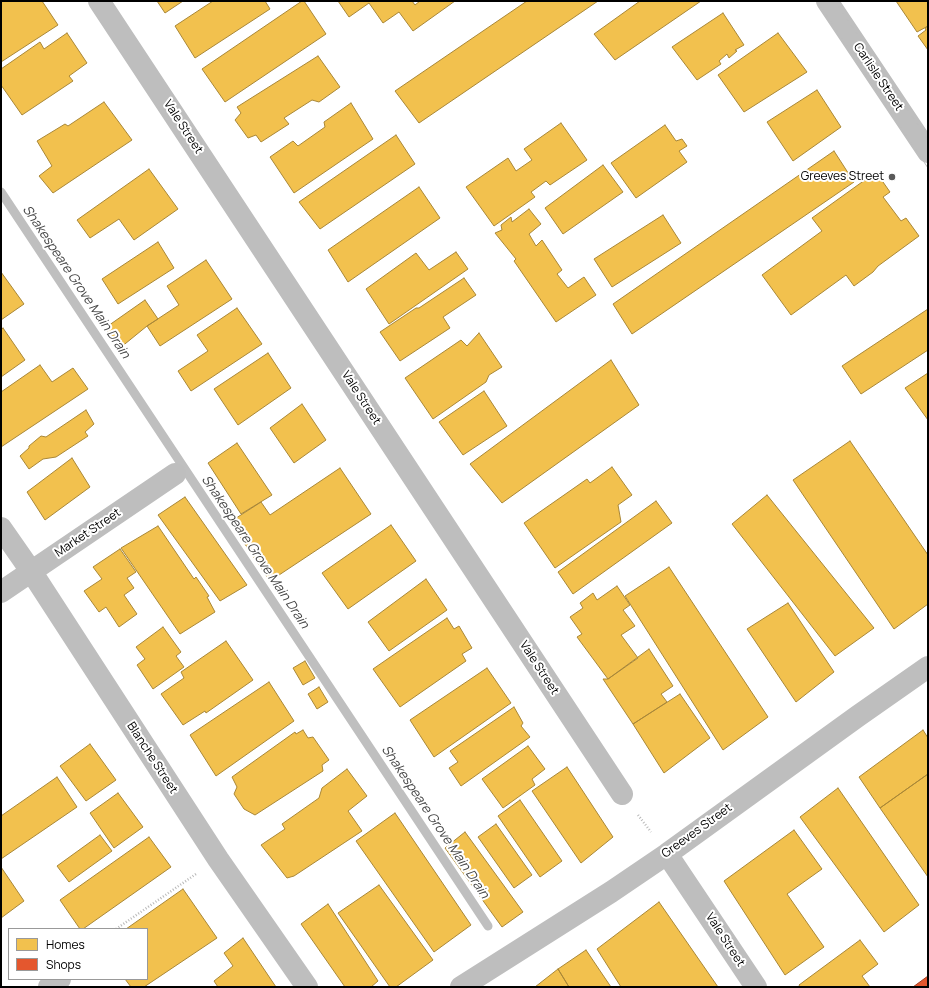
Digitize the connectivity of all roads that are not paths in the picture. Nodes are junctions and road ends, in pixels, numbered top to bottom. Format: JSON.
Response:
{"nodes":[{"id":1,"x":100,"y":1,"type":"edge"},
{"id":2,"x":827,"y":1,"type":"edge"},
{"id":3,"x":928,"y":152,"type":"edge"},
{"id":4,"x":175,"y":474,"type":"dead end"},
{"id":5,"x":1,"y":528,"type":"edge"},
{"id":6,"x":31,"y":571,"type":"junction"},
{"id":7,"x":1,"y":592,"type":"edge"},
{"id":8,"x":928,"y":667,"type":"edge"},
{"id":9,"x":622,"y":794,"type":"road end"},
{"id":10,"x":667,"y":854,"type":"junction"},
{"id":11,"x":59,"y":980,"type":"edge"},
{"id":12,"x":49,"y":987,"type":"edge"},
{"id":13,"x":307,"y":987,"type":"edge"},
{"id":14,"x":461,"y":987,"type":"edge"},
{"id":15,"x":756,"y":987,"type":"edge"}],
"edges":[{"from":1,"to":9,"type":"street","name":"Vale Street"},
{"from":2,"to":3,"type":"street","name":"Carlisle Street"},
{"from":4,"to":6,"type":"street","name":"Market Street"},
{"from":5,"to":6,"type":"street","name":"Blanche Street"},
{"from":6,"to":7,"type":"street","name":"Market Street"},
{"from":6,"to":13,"type":"street","name":"Blanche Street"},
{"from":8,"to":10,"type":"street","name":"Greeves Street"},
{"from":10,"to":14,"type":"street","name":"Greeves Street"},
{"from":10,"to":15,"type":"street","name":"Vale Street"},
{"from":11,"to":12,"type":"street"}]}
